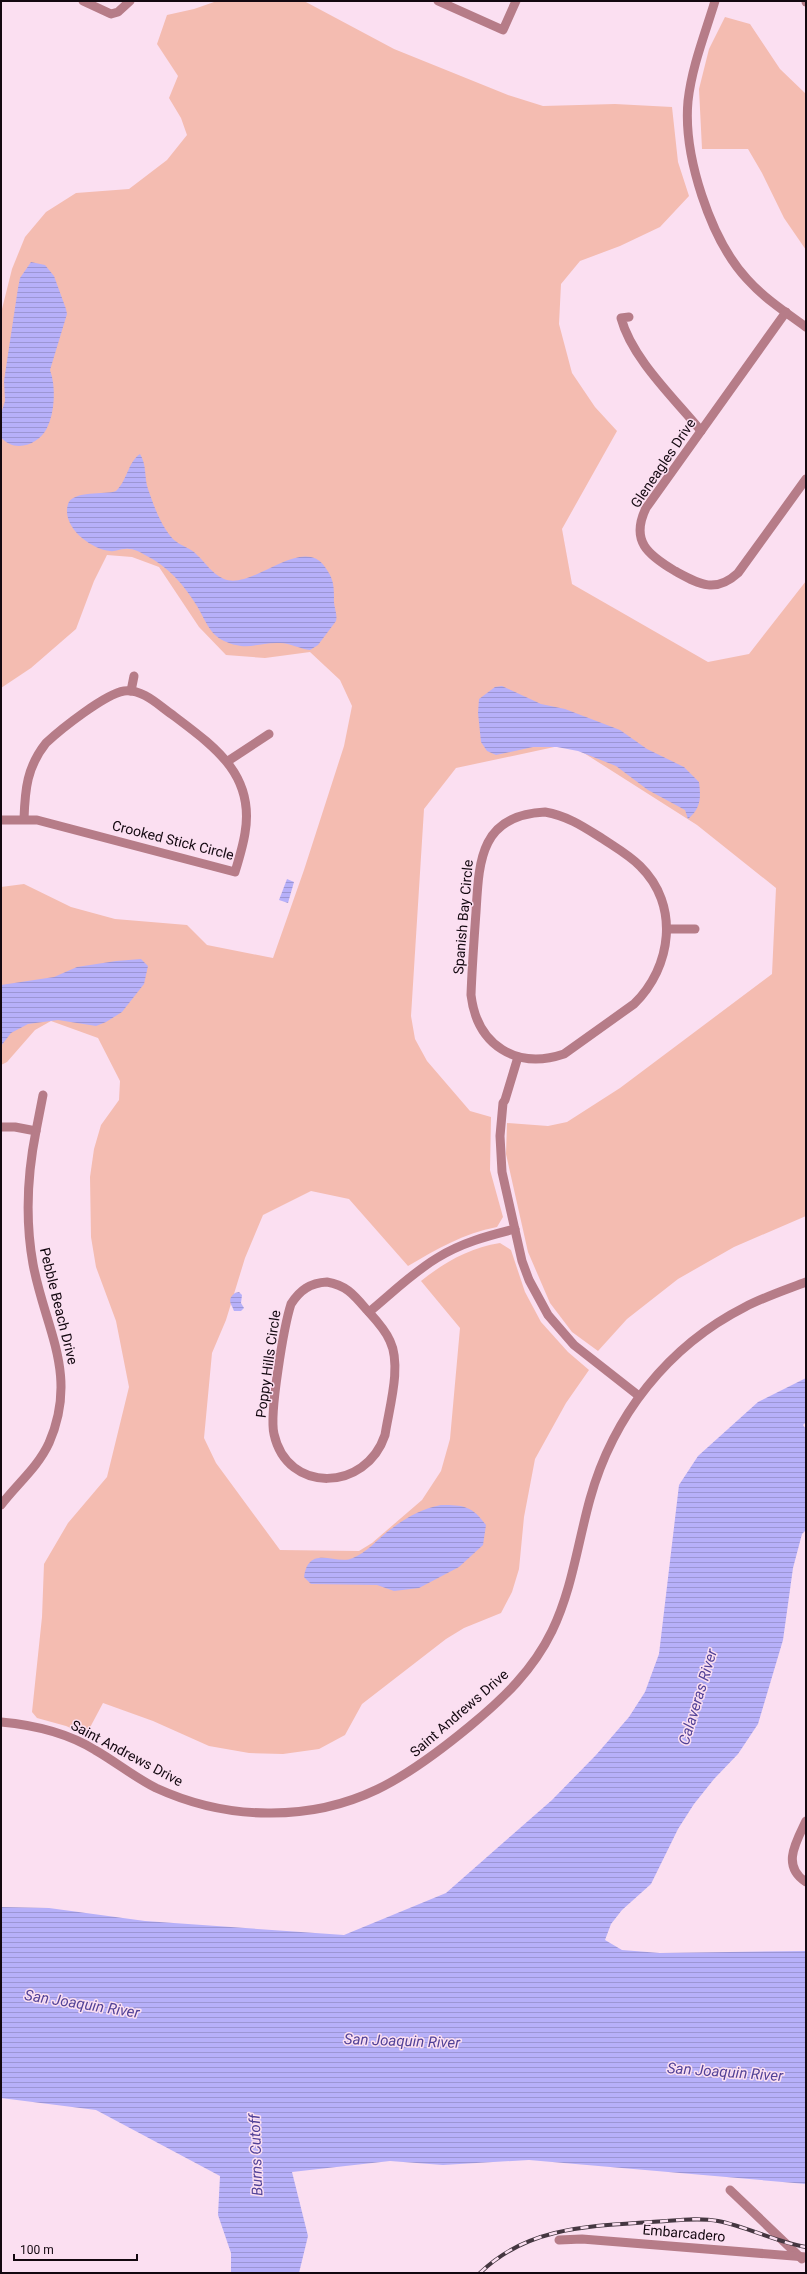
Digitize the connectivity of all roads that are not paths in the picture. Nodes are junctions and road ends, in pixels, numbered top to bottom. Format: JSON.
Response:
{"nodes":[{"id":1,"x":83,"y":1,"type":"edge"},
{"id":2,"x":130,"y":1,"type":"edge"},
{"id":3,"x":438,"y":1,"type":"edge"},
{"id":4,"x":516,"y":1,"type":"edge"},
{"id":5,"x":715,"y":1,"type":"edge"},
{"id":6,"x":786,"y":312,"type":"junction"},
{"id":7,"x":629,"y":316,"type":"dead end"},
{"id":8,"x":806,"y":327,"type":"edge"},
{"id":9,"x":701,"y":432,"type":"junction"},
{"id":10,"x":806,"y":479,"type":"edge"},
{"id":11,"x":134,"y":676,"type":"dead end"},
{"id":12,"x":132,"y":692,"type":"junction"},
{"id":13,"x":269,"y":734,"type":"dead end"},
{"id":14,"x":228,"y":761,"type":"junction"},
{"id":15,"x":24,"y":819,"type":"junction"},
{"id":16,"x":1,"y":820,"type":"edge"},
{"id":17,"x":667,"y":929,"type":"junction"},
{"id":18,"x":695,"y":929,"type":"dead end"},
{"id":19,"x":518,"y":1057,"type":"junction"},
{"id":20,"x":43,"y":1095,"type":"dead end"},
{"id":21,"x":1,"y":1127,"type":"edge"},
{"id":22,"x":36,"y":1131,"type":"junction"},
{"id":23,"x":515,"y":1229,"type":"junction"},
{"id":24,"x":806,"y":1282,"type":"edge"},
{"id":25,"x":369,"y":1312,"type":"junction"},
{"id":26,"x":639,"y":1396,"type":"junction"},
{"id":27,"x":1,"y":1505,"type":"edge"},
{"id":28,"x":1,"y":1722,"type":"edge"},
{"id":29,"x":806,"y":1821,"type":"edge"},
{"id":30,"x":806,"y":1882,"type":"edge"},
{"id":31,"x":730,"y":2190,"type":"dead end"},
{"id":32,"x":559,"y":2240,"type":"dead end"},
{"id":33,"x":804,"y":2259,"type":"edge"}],
"edges":[{"from":1,"to":2,"type":"street"},
{"from":3,"to":4,"type":"street"},
{"from":5,"to":6,"type":"street"},
{"from":6,"to":8,"type":"street"},
{"from":6,"to":9,"type":"street","name":"Gleneagles Drive"},
{"from":7,"to":9,"type":"street"},
{"from":9,"to":10,"type":"street","name":"Gleneagles Drive"},
{"from":11,"to":12,"type":"street"},
{"from":12,"to":14,"type":"street","name":"Crooked Stick Circle"},
{"from":12,"to":15,"type":"street"},
{"from":13,"to":14,"type":"street"},
{"from":14,"to":15,"type":"street","name":"Crooked Stick Circle"},
{"from":15,"to":16,"type":"street","name":"Crooked Stick Circle"},
{"from":17,"to":18,"type":"street"},
{"from":17,"to":19,"type":"street","name":"Spanish Bay Circle"},
{"from":17,"to":19,"type":"street","name":"Spanish Bay Circle"},
{"from":19,"to":23,"type":"street"},
{"from":20,"to":22,"type":"street","name":"Pebble Beach Drive"},
{"from":21,"to":22,"type":"street"},
{"from":22,"to":27,"type":"street","name":"Pebble Beach Drive"},
{"from":23,"to":25,"type":"street"},
{"from":23,"to":26,"type":"street"},
{"from":24,"to":26,"type":"street","name":"Saint Andrews Drive"},
{"from":25,"to":25,"type":"street","name":"Poppy Hills Circle"},
{"from":26,"to":28,"type":"street","name":"Saint Andrews Drive"},
{"from":29,"to":30,"type":"street"},
{"from":31,"to":33,"type":"street"},
{"from":32,"to":33,"type":"street","name":"Embarcadero"}]}
